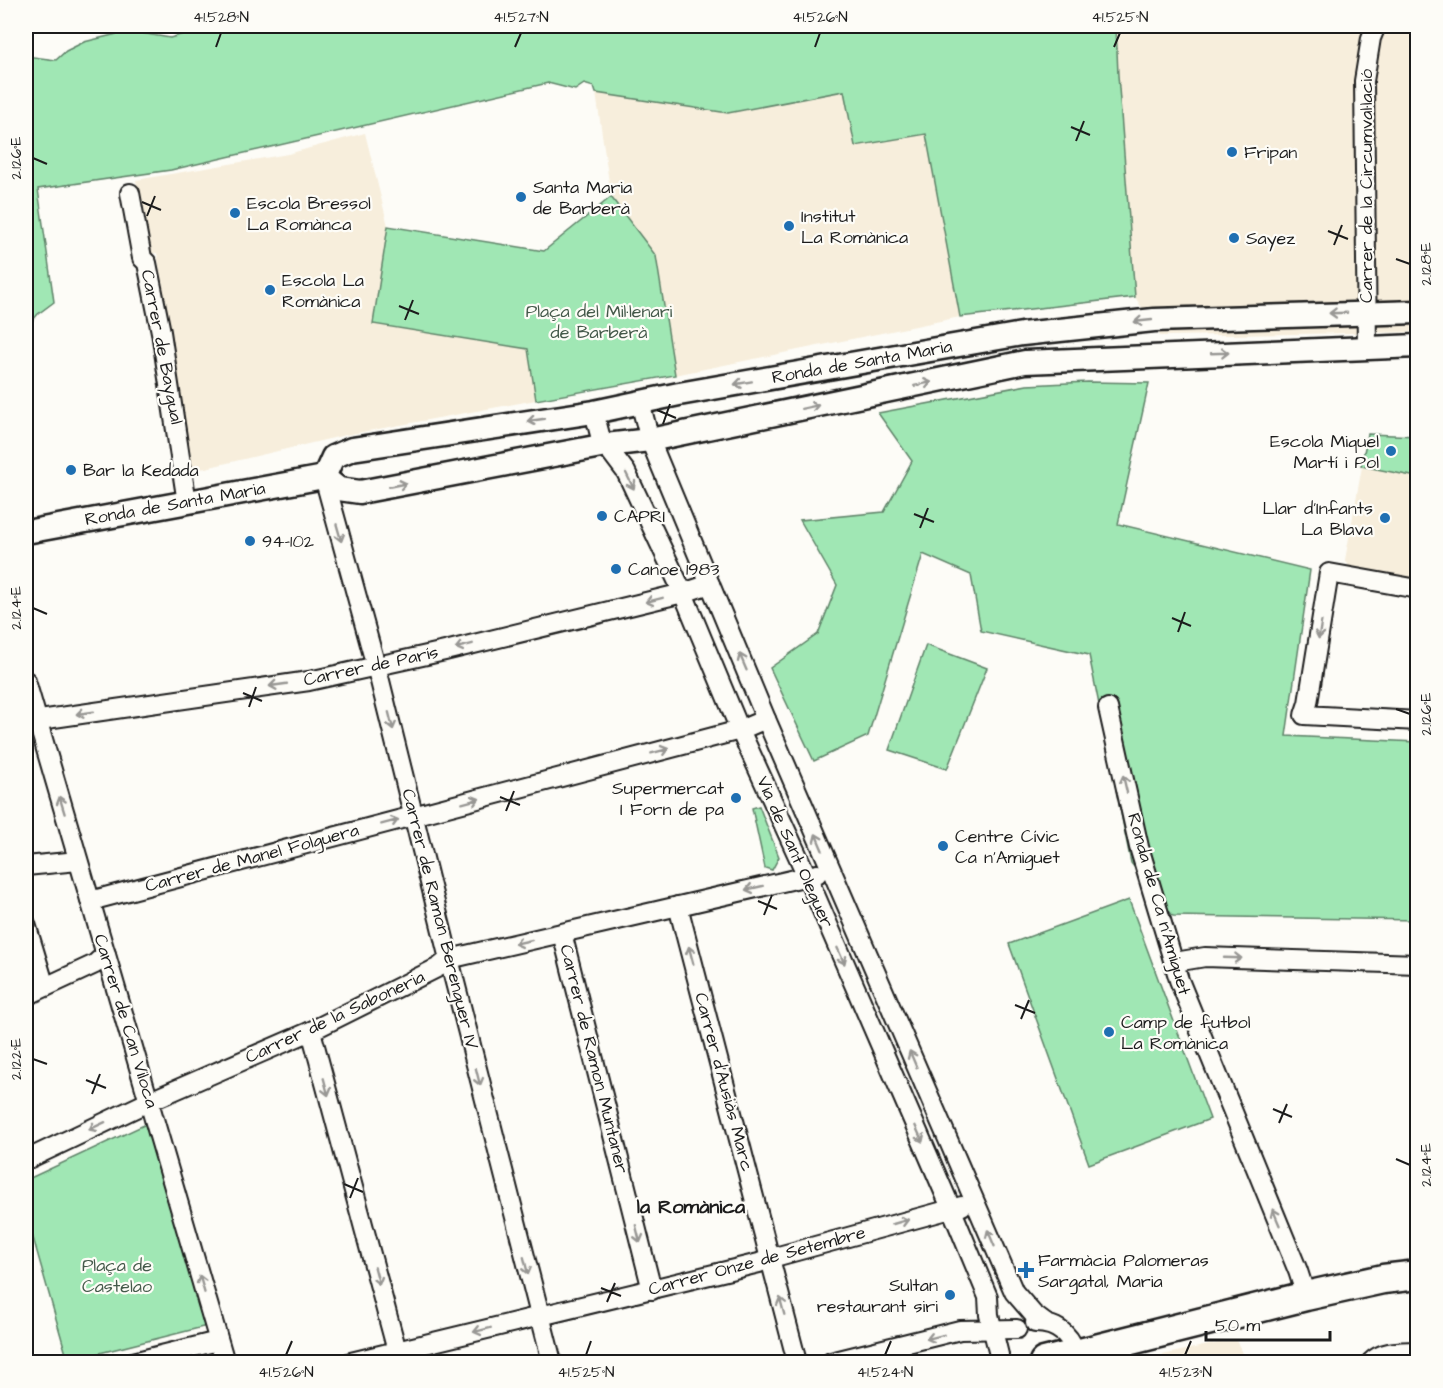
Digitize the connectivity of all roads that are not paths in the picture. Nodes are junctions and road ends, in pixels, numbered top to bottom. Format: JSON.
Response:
{"nodes":[{"id":1,"x":1376,"y":26,"type":"edge"},
{"id":2,"x":129,"y":193,"type":"dead end"},
{"id":3,"x":1418,"y":312,"type":"edge"},
{"id":4,"x":1365,"y":313,"type":"junction"},
{"id":5,"x":1418,"y":346,"type":"edge"},
{"id":6,"x":1367,"y":348,"type":"junction"},
{"id":7,"x":640,"y":402,"type":"junction"},
{"id":8,"x":594,"y":412,"type":"junction"},
{"id":9,"x":650,"y":440,"type":"junction"},
{"id":10,"x":606,"y":445,"type":"junction"},
{"id":11,"x":324,"y":477,"type":"junction"},
{"id":12,"x":187,"y":502,"type":"junction"},
{"id":13,"x":26,"y":532,"type":"edge"},
{"id":14,"x":710,"y":584,"type":"junction"},
{"id":15,"x":1418,"y":589,"type":"edge"},
{"id":16,"x":683,"y":593,"type":"junction"},
{"id":17,"x":376,"y":666,"type":"junction"},
{"id":18,"x":26,"y":681,"type":"edge"},
{"id":19,"x":1108,"y":708,"type":"dead end"},
{"id":20,"x":766,"y":719,"type":"junction"},
{"id":21,"x":31,"y":721,"type":"edge"},
{"id":22,"x":1418,"y":721,"type":"edge"},
{"id":23,"x":740,"y":730,"type":"junction"},
{"id":24,"x":415,"y":816,"type":"junction"},
{"id":25,"x":78,"y":861,"type":"junction"},
{"id":26,"x":26,"y":866,"type":"edge"},
{"id":27,"x":832,"y":870,"type":"junction"},
{"id":28,"x":807,"y":876,"type":"junction"},
{"id":29,"x":90,"y":901,"type":"junction"},
{"id":30,"x":678,"y":906,"type":"junction"},
{"id":31,"x":26,"y":924,"type":"edge"},
{"id":32,"x":562,"y":933,"type":"junction"},
{"id":33,"x":106,"y":954,"type":"junction"},
{"id":34,"x":448,"y":959,"type":"junction"},
{"id":35,"x":1174,"y":962,"type":"junction"},
{"id":36,"x":1418,"y":964,"type":"edge"},
{"id":37,"x":45,"y":987,"type":"junction"},
{"id":38,"x":26,"y":996,"type":"edge"},
{"id":39,"x":310,"y":1031,"type":"junction"},
{"id":40,"x":150,"y":1101,"type":"junction"},
{"id":41,"x":26,"y":1160,"type":"edge"},
{"id":42,"x":975,"y":1203,"type":"junction"},
{"id":43,"x":951,"y":1208,"type":"junction"},
{"id":44,"x":771,"y":1258,"type":"junction"},
{"id":45,"x":1418,"y":1275,"type":"edge"},
{"id":46,"x":652,"y":1290,"type":"junction"},
{"id":47,"x":1014,"y":1292,"type":"junction"},
{"id":48,"x":1306,"y":1296,"type":"junction"},
{"id":49,"x":988,"y":1298,"type":"junction"},
{"id":50,"x":539,"y":1317,"type":"junction"},
{"id":51,"x":1045,"y":1323,"type":"junction"},
{"id":52,"x":992,"y":1329,"type":"junction"},
{"id":53,"x":1017,"y":1329,"type":"junction"},
{"id":54,"x":218,"y":1341,"type":"junction"},
{"id":55,"x":397,"y":1351,"type":"junction"},
{"id":56,"x":1418,"y":1351,"type":"edge"},
{"id":57,"x":998,"y":1359,"type":"edge"},
{"id":58,"x":1077,"y":1359,"type":"edge"},
{"id":59,"x":133,"y":1362,"type":"edge"},
{"id":60,"x":225,"y":1362,"type":"edge"},
{"id":61,"x":351,"y":1362,"type":"edge"},
{"id":62,"x":552,"y":1362,"type":"edge"},
{"id":63,"x":797,"y":1362,"type":"edge"},
{"id":64,"x":831,"y":1362,"type":"edge"},
{"id":65,"x":1044,"y":1362,"type":"edge"},
{"id":66,"x":1371,"y":1362,"type":"edge"}],
"edges":[{"from":1,"to":4,"type":"street","name":"Carrer de la Circumval·lació"},
{"from":2,"to":12,"type":"street","name":"Carrer de Baygual"},
{"from":3,"to":4,"type":"street","name":"Ronda de Santa Maria"},
{"from":4,"to":6,"type":"street","name":"Carrer de la Circumval·lació"},
{"from":4,"to":7,"type":"street","name":"Ronda de Santa Maria","one_way":true},
{"from":5,"to":6,"type":"street","name":"Ronda de Santa Maria"},
{"from":9,"to":6,"type":"street","name":"Ronda de Santa Maria","one_way":true},
{"from":7,"to":8,"type":"street","name":"Ronda de Santa Maria"},
{"from":7,"to":9,"type":"street","name":"Via de Sant Oleguer"},
{"from":8,"to":10,"type":"street","name":"Via de Sant Oleguer"},
{"from":8,"to":11,"type":"street","name":"Ronda de Santa Maria","one_way":true},
{"from":9,"to":10,"type":"street","name":"Ronda de Santa Maria"},
{"from":9,"to":14,"type":"street","name":"Via de Sant Oleguer"},
{"from":11,"to":10,"type":"street","name":"Ronda de Santa Maria","one_way":true},
{"from":10,"to":16,"type":"street","name":"Via de Sant Oleguer","one_way":true},
{"from":11,"to":12,"type":"street","name":"Ronda de Santa Maria"},
{"from":11,"to":17,"type":"street","name":"Carrer de Ramon Berenguer IV","one_way":true},
{"from":12,"to":13,"type":"street","name":"Ronda de Santa Maria"},
{"from":14,"to":16,"type":"street","name":"Carrer de París"},
{"from":20,"to":14,"type":"street","name":"Via de Sant Oleguer","one_way":true},
{"from":15,"to":22,"type":"street","one_way":true},
{"from":16,"to":17,"type":"street","name":"Carrer de París","one_way":true},
{"from":16,"to":23,"type":"street","name":"Via de Sant Oleguer"},
{"from":17,"to":21,"type":"street","name":"Carrer de París","one_way":true},
{"from":17,"to":24,"type":"street","name":"Carrer de Ramon Berenguer IV","one_way":true},
{"from":18,"to":21,"type":"street","name":"Carrer de Can Viloca"},
{"from":35,"to":19,"type":"street","name":"Ronda de Ca n'Amiguet","one_way":true},
{"from":20,"to":23,"type":"street","name":"Carrer de Manel Folguera"},
{"from":27,"to":20,"type":"street","name":"Via de Sant Oleguer","one_way":true},
{"from":25,"to":21,"type":"street","name":"Carrer de Can Viloca","one_way":true},
{"from":24,"to":23,"type":"street","name":"Carrer de Manel Folguera","one_way":true},
{"from":23,"to":28,"type":"street","name":"Via de Sant Oleguer"},
{"from":29,"to":24,"type":"street","name":"Carrer de Manel Folguera","one_way":true},
{"from":24,"to":34,"type":"street","name":"Carrer de Ramon Berenguer IV"},
{"from":25,"to":26,"type":"street"},
{"from":25,"to":29,"type":"street","name":"Carrer de Can Viloca"},
{"from":27,"to":28,"type":"street","name":"Carrer de la Saboneria"},
{"from":42,"to":27,"type":"street","name":"Via de Sant Oleguer","one_way":true},
{"from":28,"to":30,"type":"street","name":"Carrer de la Saboneria","one_way":true},
{"from":28,"to":43,"type":"street","name":"Via de Sant Oleguer","one_way":true},
{"from":29,"to":33,"type":"street","name":"Carrer de Can Viloca"},
{"from":30,"to":32,"type":"street","name":"Carrer de la Saboneria"},
{"from":44,"to":30,"type":"street","name":"Carrer d'Ausiàs Marc","one_way":true},
{"from":31,"to":37,"type":"street"},
{"from":32,"to":34,"type":"street","name":"Carrer de la Saboneria","one_way":true},
{"from":32,"to":46,"type":"street","name":"Carrer de Ramon Muntaner","one_way":true},
{"from":33,"to":37,"type":"street"},
{"from":33,"to":40,"type":"street","name":"Carrer de Can Viloca"},
{"from":34,"to":39,"type":"street","name":"Carrer de la Saboneria"},
{"from":34,"to":50,"type":"street","name":"Carrer de Ramon Berenguer IV","one_way":true},
{"from":35,"to":36,"type":"street","one_way":true},
{"from":48,"to":35,"type":"street","name":"Ronda de Ca n'Amiguet","one_way":true},
{"from":37,"to":38,"type":"street"},
{"from":39,"to":40,"type":"street","name":"Carrer de la Saboneria"},
{"from":39,"to":55,"type":"street","one_way":true},
{"from":40,"to":41,"type":"street","name":"Carrer de la Saboneria","one_way":true},
{"from":54,"to":40,"type":"street","name":"Carrer de Can Viloca","one_way":true},
{"from":42,"to":43,"type":"street","name":"Carrer Onze de Setembre"},
{"from":47,"to":42,"type":"street","name":"Via de Sant Oleguer","one_way":true},
{"from":44,"to":43,"type":"street","name":"Carrer Onze de Setembre","one_way":true},
{"from":43,"to":49,"type":"street","name":"Via de Sant Oleguer"},
{"from":44,"to":46,"type":"street","name":"Carrer Onze de Setembre"},
{"from":63,"to":44,"type":"street","name":"Carrer d'Ausiàs Marc","one_way":true},
{"from":45,"to":48,"type":"main road"},
{"from":46,"to":50,"type":"street","name":"Carrer Onze de Setembre"},
{"from":47,"to":49,"type":"street"},
{"from":47,"to":51,"type":"street","name":"Via de Sant Oleguer"},
{"from":48,"to":58,"type":"main road"},
{"from":49,"to":52,"type":"street","name":"Via de Sant Oleguer"},
{"from":50,"to":55,"type":"street","name":"Carrer Onze de Setembre","one_way":true},
{"from":50,"to":62,"type":"street","name":"Carrer de Ramon Berenguer IV"},
{"from":51,"to":53,"type":"street"},
{"from":51,"to":58,"type":"street","name":"Via de Sant Oleguer"},
{"from":52,"to":53,"type":"street"},
{"from":52,"to":57,"type":"street","name":"Via de Sant Oleguer"},
{"from":52,"to":64,"type":"street","one_way":true},
{"from":53,"to":57,"type":"street"},
{"from":54,"to":59,"type":"street"},
{"from":54,"to":60,"type":"street","name":"Carrer de Can Viloca"},
{"from":55,"to":61,"type":"street","name":"Carrer Onze de Setembre"},
{"from":56,"to":66,"type":"street"},
{"from":58,"to":65,"type":"main road"}]}
